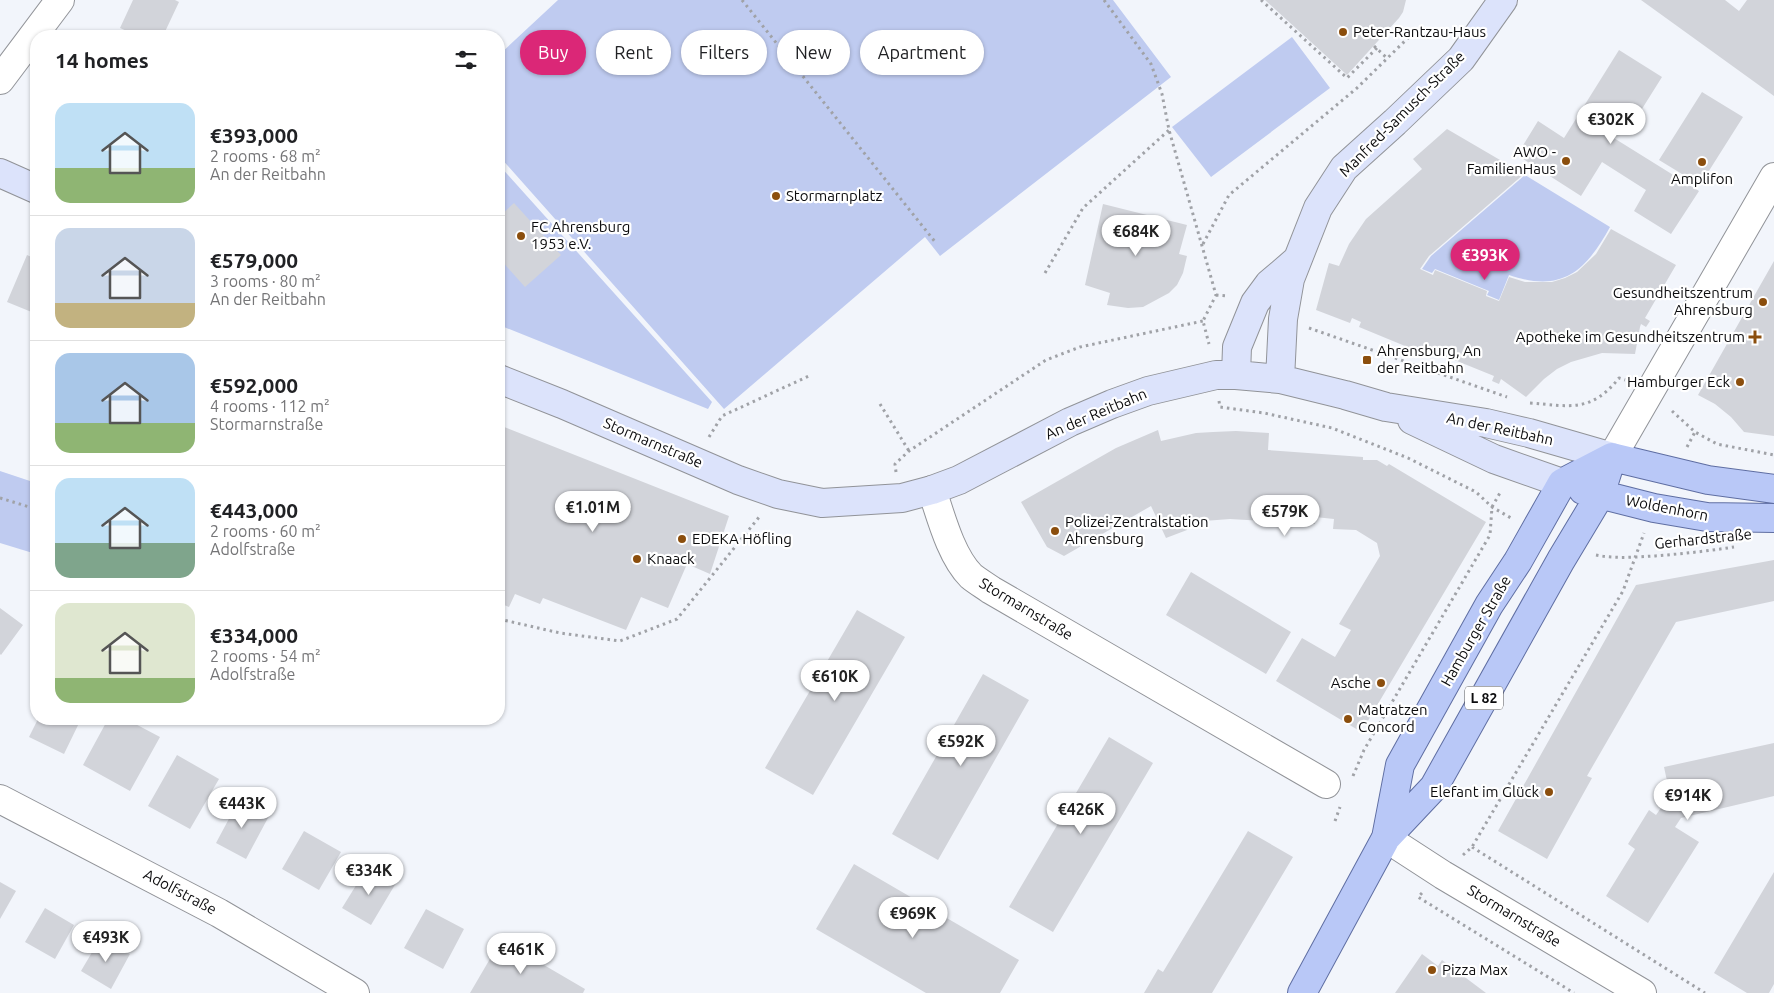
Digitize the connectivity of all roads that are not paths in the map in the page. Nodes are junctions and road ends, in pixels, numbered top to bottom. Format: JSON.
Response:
{"nodes":[{"id":1,"x":60,"y":0,"type":"edge"},
{"id":2,"x":1503,"y":0,"type":"edge"},
{"id":3,"x":38,"y":30,"type":"edge"},
{"id":4,"x":30,"y":40,"type":"edge"},
{"id":5,"x":0,"y":80,"type":"edge"},
{"id":6,"x":0,"y":173,"type":"edge"},
{"id":7,"x":1774,"y":177,"type":"edge"},
{"id":8,"x":30,"y":186,"type":"edge"},
{"id":9,"x":1297,"y":260,"type":"junction"},
{"id":10,"x":1236,"y":375,"type":"junction"},
{"id":11,"x":1280,"y":379,"type":"junction"},
{"id":12,"x":505,"y":380,"type":"edge"},
{"id":13,"x":1386,"y":407,"type":"junction"},
{"id":14,"x":1612,"y":457,"type":"junction"},
{"id":15,"x":1562,"y":483,"type":"junction"},
{"id":16,"x":1774,"y":489,"type":"edge"},
{"id":17,"x":932,"y":490,"type":"junction"},
{"id":18,"x":1600,"y":495,"type":"junction"},
{"id":19,"x":1774,"y":518,"type":"edge"},
{"id":20,"x":1326,"y":784,"type":"dead end"},
{"id":21,"x":0,"y":799,"type":"edge"},
{"id":22,"x":1386,"y":838,"type":"junction"},
{"id":23,"x":355,"y":993,"type":"edge"},
{"id":24,"x":1302,"y":993,"type":"edge"},
{"id":25,"x":1642,"y":993,"type":"edge"}],
"edges":[{"from":1,"to":3,"type":"street"},
{"from":2,"to":9,"type":"street","name":"Manfred-Samusch-Straße"},
{"from":4,"to":5,"type":"street"},
{"from":6,"to":8,"type":"street"},
{"from":7,"to":14,"type":"street","name":"Hamburger Straße"},
{"from":9,"to":10,"type":"street","name":"Manfred-Samusch-Straße"},
{"from":9,"to":11,"type":"street","name":"Manfred-Samusch-Straße"},
{"from":10,"to":11,"type":"street","name":"An der Reitbahn"},
{"from":10,"to":17,"type":"street","name":"An der Reitbahn"},
{"from":11,"to":13,"type":"street","name":"An der Reitbahn"},
{"from":12,"to":17,"type":"street","name":"Stormarnstraße"},
{"from":13,"to":14,"type":"street","name":"An der Reitbahn"},
{"from":13,"to":15,"type":"street","name":"An der Reitbahn"},
{"from":14,"to":15,"type":"main road"},
{"from":14,"to":16,"type":"main road"},
{"from":14,"to":18,"type":"main road","name":"Hamburger Straße","number":"L 82"},
{"from":15,"to":18,"type":"main road","name":"Woldenhorn"},
{"from":15,"to":22,"type":"main road","name":"Hamburger Straße","number":"L 82"},
{"from":17,"to":20,"type":"street","name":"Stormarnstraße"},
{"from":18,"to":19,"type":"main road","name":"Woldenhorn"},
{"from":18,"to":22,"type":"main road","name":"Hamburger Straße","number":"L 82"},
{"from":21,"to":23,"type":"street","name":"Adolfstraße"},
{"from":22,"to":24,"type":"main road","name":"Hamburger Straße","number":"L 82"},
{"from":22,"to":25,"type":"street","name":"Stormarnstraße"}]}
